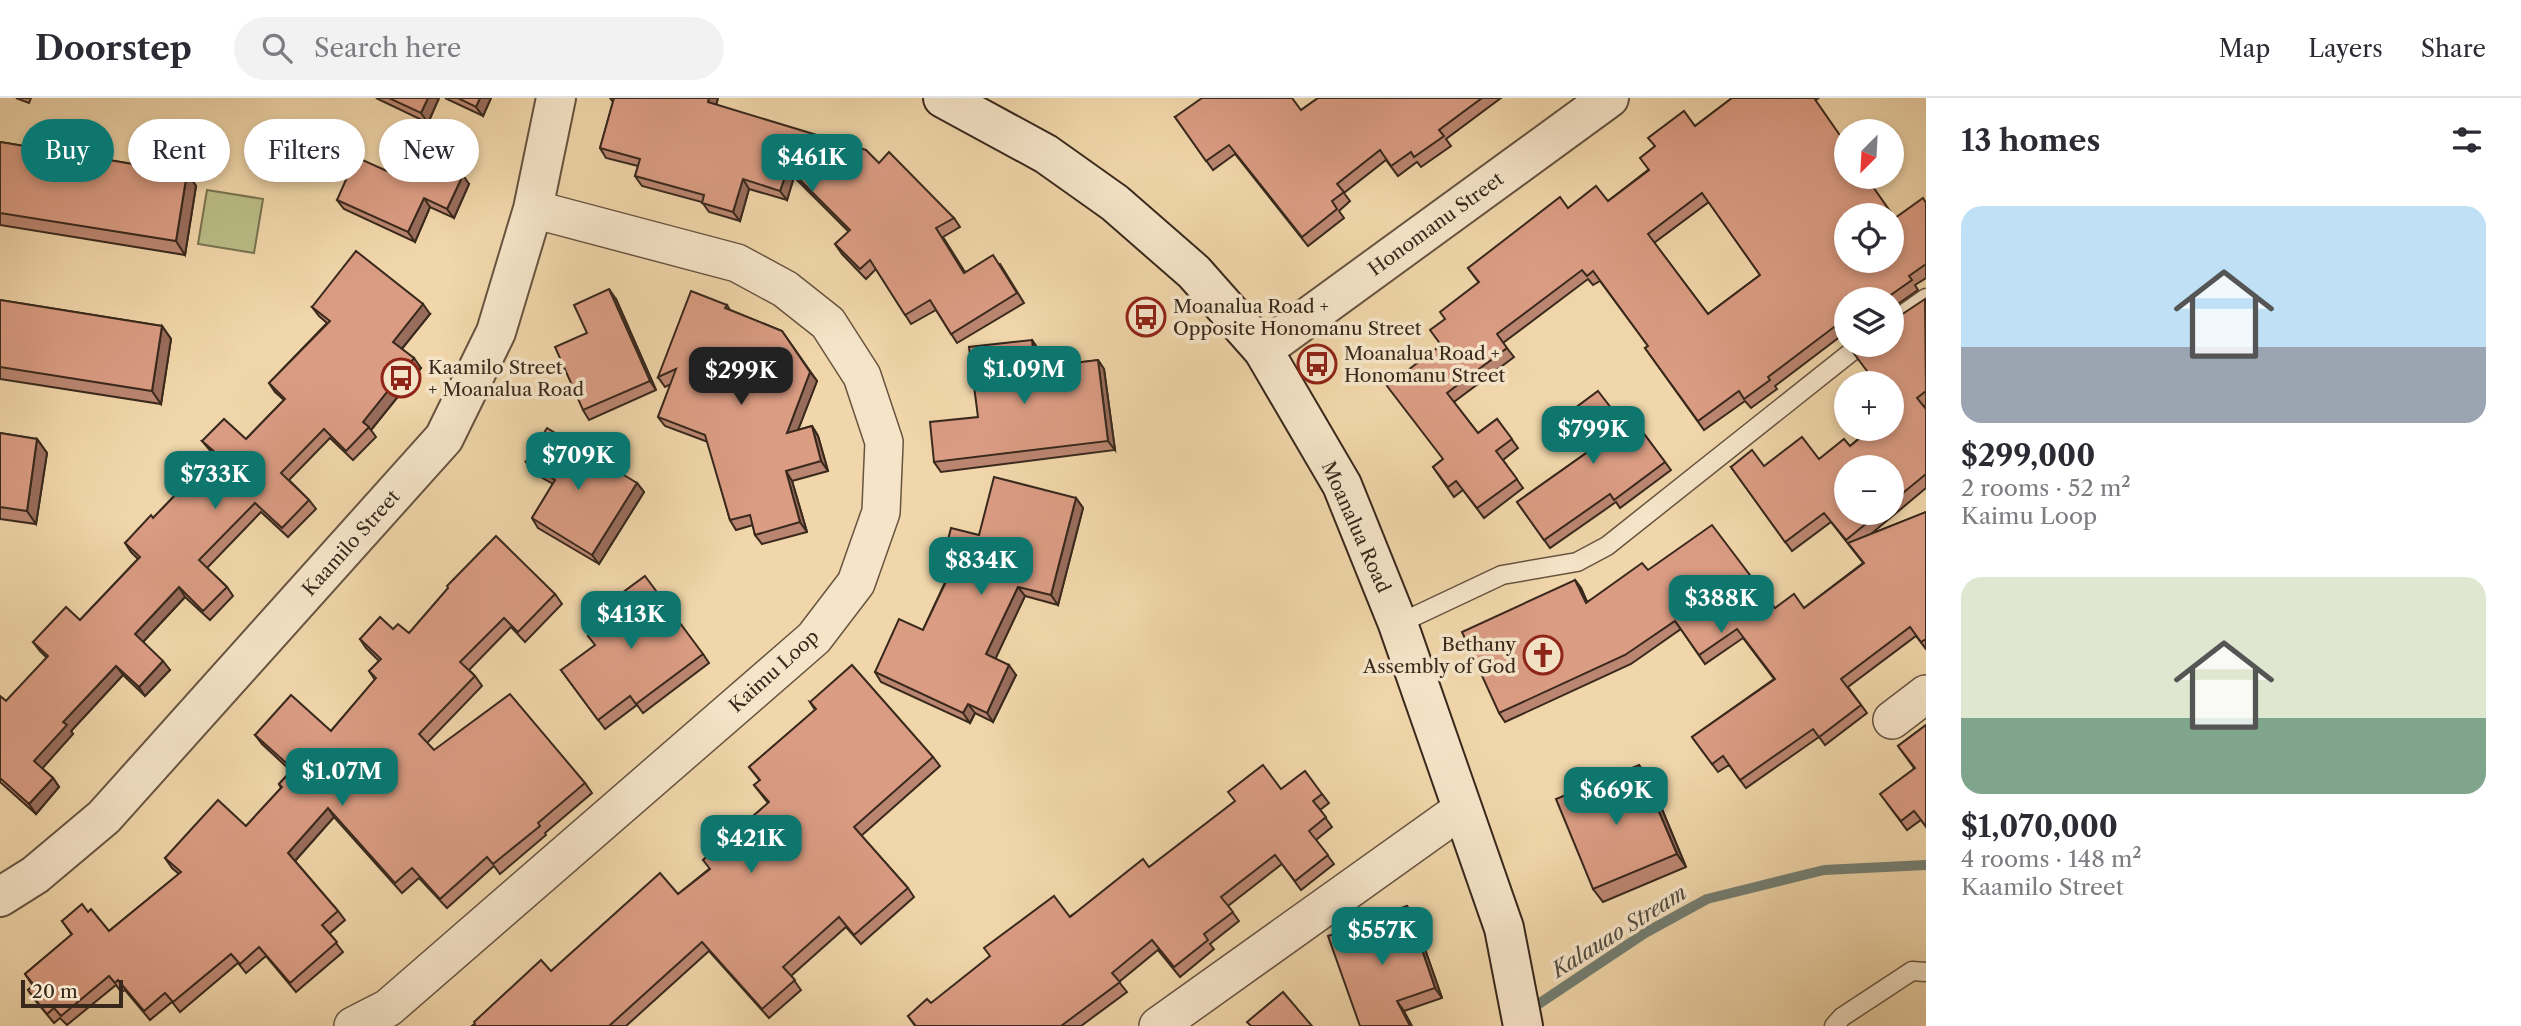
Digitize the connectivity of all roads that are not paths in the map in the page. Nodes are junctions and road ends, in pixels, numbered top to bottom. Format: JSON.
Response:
{"nodes":[{"id":1,"x":556,"y":98,"type":"edge"},
{"id":2,"x":1609,"y":98,"type":"edge"},
{"id":3,"x":968,"y":103,"type":"edge"},
{"id":4,"x":533,"y":209,"type":"junction"},
{"id":5,"x":1926,"y":298,"type":"edge"},
{"id":6,"x":1904,"y":313,"type":"edge"},
{"id":7,"x":1263,"y":350,"type":"junction"},
{"id":8,"x":1845,"y":357,"type":"edge"},
{"id":9,"x":1398,"y":624,"type":"junction"},
{"id":10,"x":1926,"y":694,"type":"edge"},
{"id":11,"x":1892,"y":720,"type":"dead end"},
{"id":12,"x":1462,"y":809,"type":"junction"},
{"id":13,"x":0,"y":897,"type":"edge"},
{"id":14,"x":1926,"y":972,"type":"edge"},
{"id":15,"x":1843,"y":1023,"type":"edge"},
{"id":16,"x":353,"y":1026,"type":"edge"},
{"id":17,"x":1158,"y":1026,"type":"edge"},
{"id":18,"x":1523,"y":1026,"type":"edge"}],
"edges":[{"from":1,"to":4,"type":"street","name":"Kaamilo Street"},
{"from":2,"to":7,"type":"street","name":"Honomanu Street"},
{"from":3,"to":7,"type":"street","name":"Moanalua Road"},
{"from":4,"to":13,"type":"street","name":"Kaamilo Street"},
{"from":4,"to":16,"type":"street","name":"Kaimu Loop"},
{"from":5,"to":6,"type":"lane"},
{"from":7,"to":9,"type":"street","name":"Moanalua Road"},
{"from":8,"to":9,"type":"lane"},
{"from":9,"to":12,"type":"street","name":"Moanalua Road"},
{"from":10,"to":11,"type":"street"},
{"from":12,"to":17,"type":"street"},
{"from":12,"to":18,"type":"street","name":"Moanalua Road"},
{"from":14,"to":15,"type":"lane"}]}
